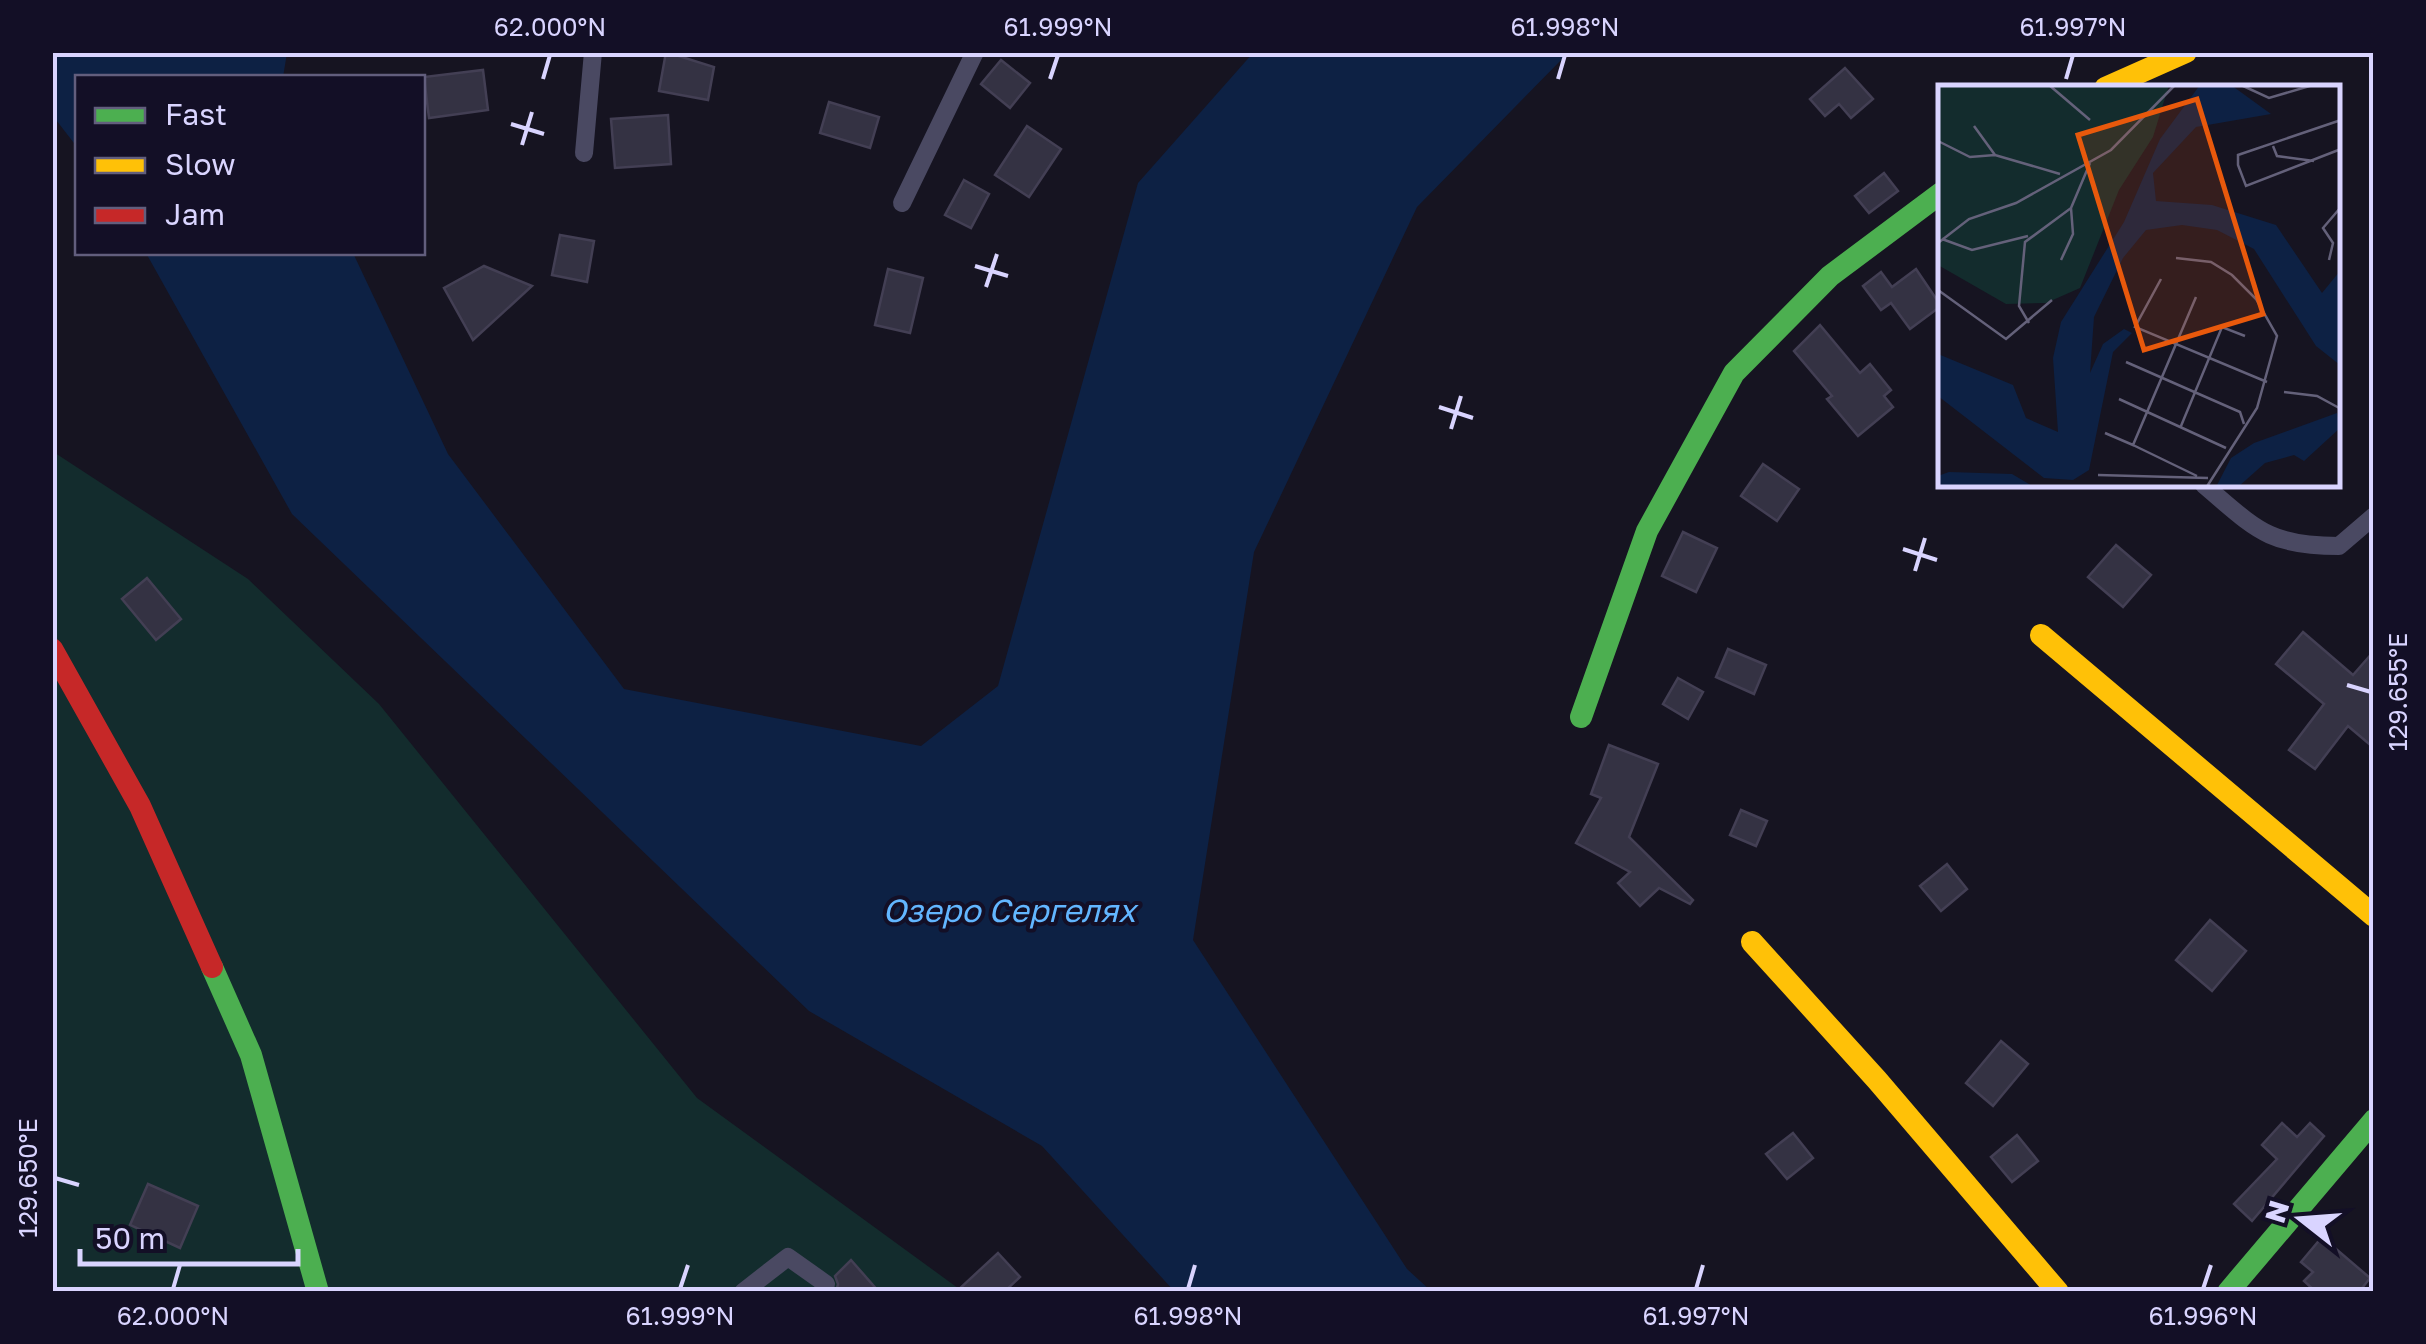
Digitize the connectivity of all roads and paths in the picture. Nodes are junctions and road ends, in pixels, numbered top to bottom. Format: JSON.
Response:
{"nodes":[{"id":1,"x":593,"y":52,"type":"edge"},
{"id":2,"x":975,"y":52,"type":"edge"},
{"id":3,"x":2186,"y":52,"type":"edge"},
{"id":4,"x":2112,"y":85,"type":"edge"},
{"id":5,"x":584,"y":153,"type":"dead end"},
{"id":6,"x":1938,"y":195,"type":"edge"},
{"id":7,"x":902,"y":203,"type":"dead end"},
{"id":8,"x":2208,"y":488,"type":"edge"},
{"id":9,"x":2374,"y":516,"type":"edge"},
{"id":10,"x":2041,"y":635,"type":"dead end"},
{"id":11,"x":52,"y":649,"type":"edge"},
{"id":12,"x":1581,"y":716,"type":"dead end"},
{"id":13,"x":2374,"y":916,"type":"edge"},
{"id":14,"x":1752,"y":942,"type":"dead end"},
{"id":15,"x":2374,"y":1120,"type":"edge"},
{"id":16,"x":826,"y":1284,"type":"dead end"},
{"id":17,"x":318,"y":1292,"type":"edge"},
{"id":18,"x":743,"y":1292,"type":"edge"},
{"id":19,"x":2058,"y":1292,"type":"edge"},
{"id":20,"x":2228,"y":1292,"type":"edge"}],
"edges":[{"from":1,"to":5,"type":"lane"},
{"from":2,"to":7,"type":"lane"},
{"from":3,"to":4,"type":"street"},
{"from":6,"to":12,"type":"street"},
{"from":8,"to":9,"type":"lane"},
{"from":10,"to":13,"type":"street"},
{"from":11,"to":17,"type":"street"},
{"from":14,"to":19,"type":"street"},
{"from":15,"to":20,"type":"street"},
{"from":16,"to":18,"type":"lane"}]}
